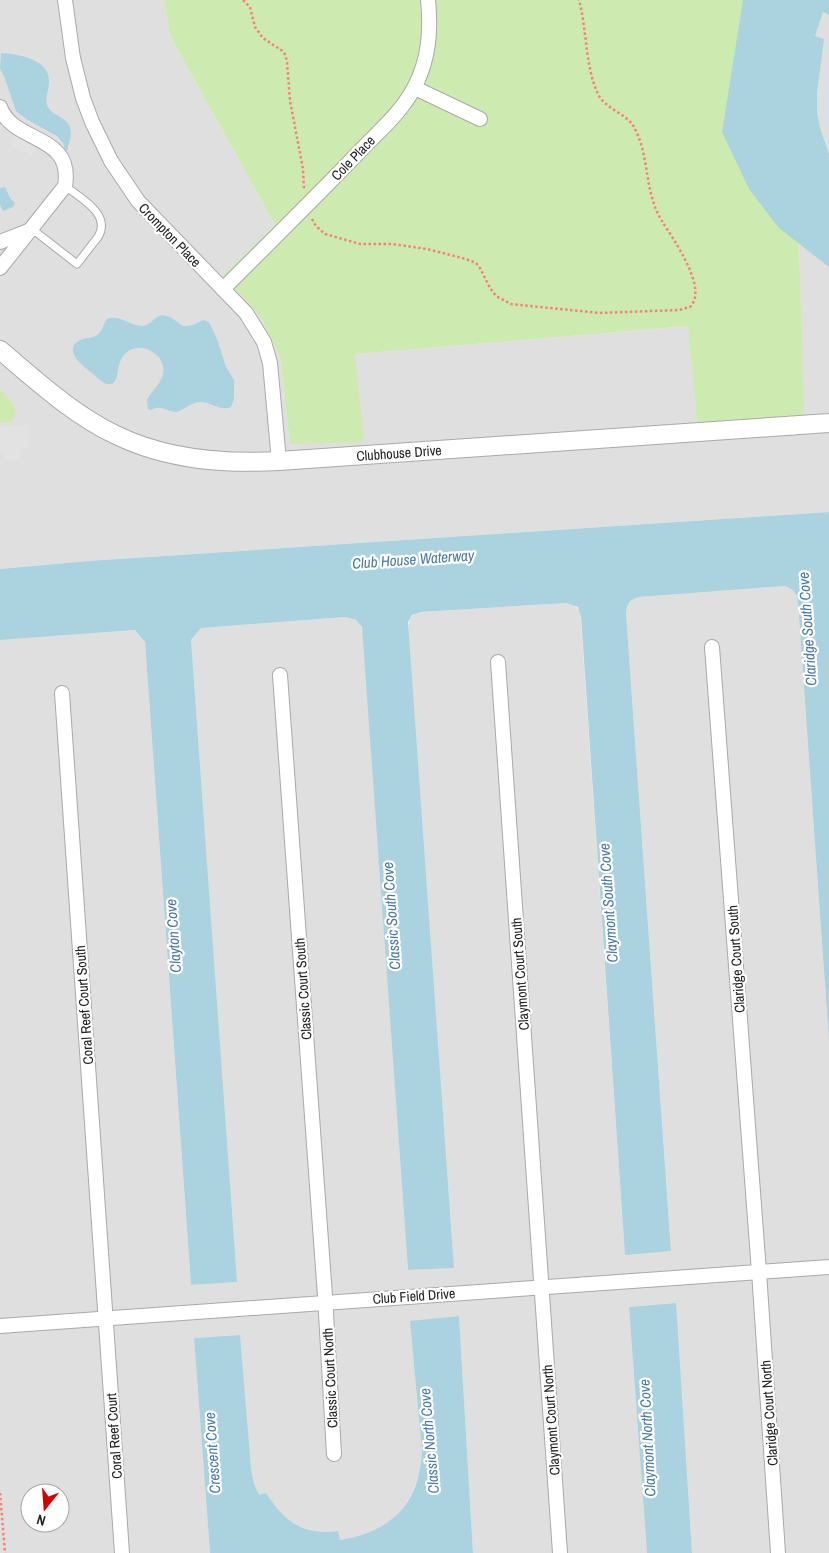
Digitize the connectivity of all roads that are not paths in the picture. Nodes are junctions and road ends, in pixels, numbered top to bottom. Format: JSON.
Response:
{"nodes":[{"id":1,"x":65,"y":0,"type":"edge"},
{"id":2,"x":428,"y":0,"type":"edge"},
{"id":3,"x":415,"y":88,"type":"junction"},
{"id":4,"x":0,"y":107,"type":"edge"},
{"id":5,"x":480,"y":119,"type":"dead end"},
{"id":6,"x":65,"y":186,"type":"junction"},
{"id":7,"x":32,"y":229,"type":"junction"},
{"id":8,"x":0,"y":242,"type":"edge"},
{"id":9,"x":0,"y":268,"type":"edge"},
{"id":10,"x":223,"y":289,"type":"junction"},
{"id":11,"x":0,"y":350,"type":"edge"},
{"id":12,"x":829,"y":423,"type":"edge"},
{"id":13,"x":280,"y":461,"type":"junction"},
{"id":14,"x":712,"y":647,"type":"dead end"},
{"id":15,"x":498,"y":662,"type":"dead end"},
{"id":16,"x":280,"y":676,"type":"dead end"},
{"id":17,"x":62,"y":693,"type":"dead end"},
{"id":18,"x":829,"y":1267,"type":"edge"},
{"id":19,"x":759,"y":1272,"type":"junction"},
{"id":20,"x":542,"y":1287,"type":"junction"},
{"id":21,"x":325,"y":1302,"type":"junction"},
{"id":22,"x":105,"y":1318,"type":"junction"},
{"id":23,"x":0,"y":1326,"type":"edge"},
{"id":24,"x":334,"y":1454,"type":"dead end"},
{"id":25,"x":122,"y":1553,"type":"edge"},
{"id":26,"x":560,"y":1553,"type":"edge"},
{"id":27,"x":778,"y":1553,"type":"edge"}],
"edges":[{"from":1,"to":10,"type":"street","name":"Crompton Place"},
{"from":2,"to":3,"type":"street","name":"Cole Place"},
{"from":3,"to":5,"type":"street"},
{"from":3,"to":10,"type":"street","name":"Cole Place"},
{"from":4,"to":6,"type":"street"},
{"from":6,"to":7,"type":"street"},
{"from":6,"to":7,"type":"lane"},
{"from":7,"to":8,"type":"street"},
{"from":7,"to":9,"type":"street"},
{"from":10,"to":13,"type":"street","name":"Crompton Place"},
{"from":11,"to":13,"type":"street","name":"Clubhouse Drive"},
{"from":12,"to":13,"type":"street","name":"Clubhouse Drive"},
{"from":14,"to":19,"type":"street","name":"Claridge Court South"},
{"from":15,"to":20,"type":"street","name":"Claymont Court South"},
{"from":16,"to":21,"type":"street","name":"Classic Court South"},
{"from":17,"to":22,"type":"street","name":"Coral Reef Court South"},
{"from":18,"to":19,"type":"street","name":"Club Field Drive"},
{"from":19,"to":20,"type":"street","name":"Club Field Drive"},
{"from":19,"to":27,"type":"street","name":"Claridge Court North"},
{"from":20,"to":21,"type":"street","name":"Club Field Drive"},
{"from":20,"to":26,"type":"street","name":"Claymont Court North"},
{"from":21,"to":22,"type":"street","name":"Club Field Drive"},
{"from":21,"to":24,"type":"street","name":"Classic Court North"},
{"from":22,"to":23,"type":"street","name":"Club Field Drive"},
{"from":22,"to":25,"type":"street","name":"Coral Reef Court"}]}
